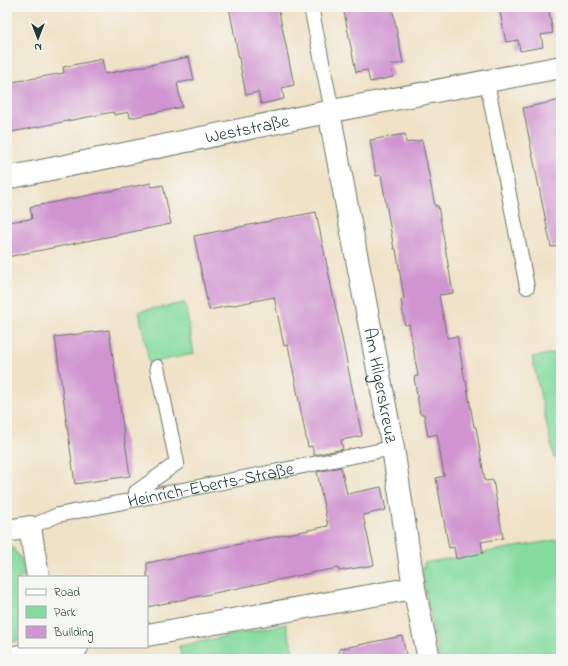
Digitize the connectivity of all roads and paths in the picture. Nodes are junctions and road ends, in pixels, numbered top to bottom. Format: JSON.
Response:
{"nodes":[{"id":1,"x":310,"y":7,"type":"edge"},
{"id":2,"x":561,"y":67,"type":"edge"},
{"id":3,"x":487,"y":82,"type":"junction"},
{"id":4,"x":331,"y":111,"type":"junction"},
{"id":5,"x":7,"y":178,"type":"edge"},
{"id":6,"x":527,"y":287,"type":"dead end"},
{"id":7,"x":157,"y":367,"type":"dead end"},
{"id":8,"x":393,"y":448,"type":"junction"},
{"id":9,"x":136,"y":499,"type":"junction"},
{"id":10,"x":30,"y":527,"type":"junction"},
{"id":11,"x":7,"y":531,"type":"edge"},
{"id":12,"x":38,"y":576,"type":"edge"},
{"id":13,"x":414,"y":588,"type":"junction"},
{"id":14,"x":148,"y":635,"type":"edge"},
{"id":15,"x":63,"y":648,"type":"edge"},
{"id":16,"x":49,"y":649,"type":"edge"},
{"id":17,"x":7,"y":658,"type":"edge"},
{"id":18,"x":429,"y":659,"type":"edge"}],
"edges":[{"from":1,"to":4,"type":"lane"},
{"from":2,"to":3,"type":"street","name":"Weststraße"},
{"from":3,"to":4,"type":"street","name":"Weststraße"},
{"from":3,"to":6,"type":"lane"},
{"from":4,"to":5,"type":"street","name":"Weststraße"},
{"from":4,"to":8,"type":"street","name":"Am Hilgerskreuz"},
{"from":7,"to":9,"type":"lane"},
{"from":8,"to":9,"type":"lane","name":"Heinrich-Eberts-Straße"},
{"from":8,"to":13,"type":"street","name":"Am Hilgerskreuz"},
{"from":9,"to":10,"type":"lane","name":"Heinrich-Eberts-Straße"},
{"from":10,"to":11,"type":"street","name":"Heinrich-Eberts-Straße"},
{"from":10,"to":12,"type":"street"},
{"from":13,"to":14,"type":"street"},
{"from":13,"to":18,"type":"street","name":"Am Hilgerskreuz"},
{"from":15,"to":16,"type":"street"},
{"from":16,"to":17,"type":"street"}]}
